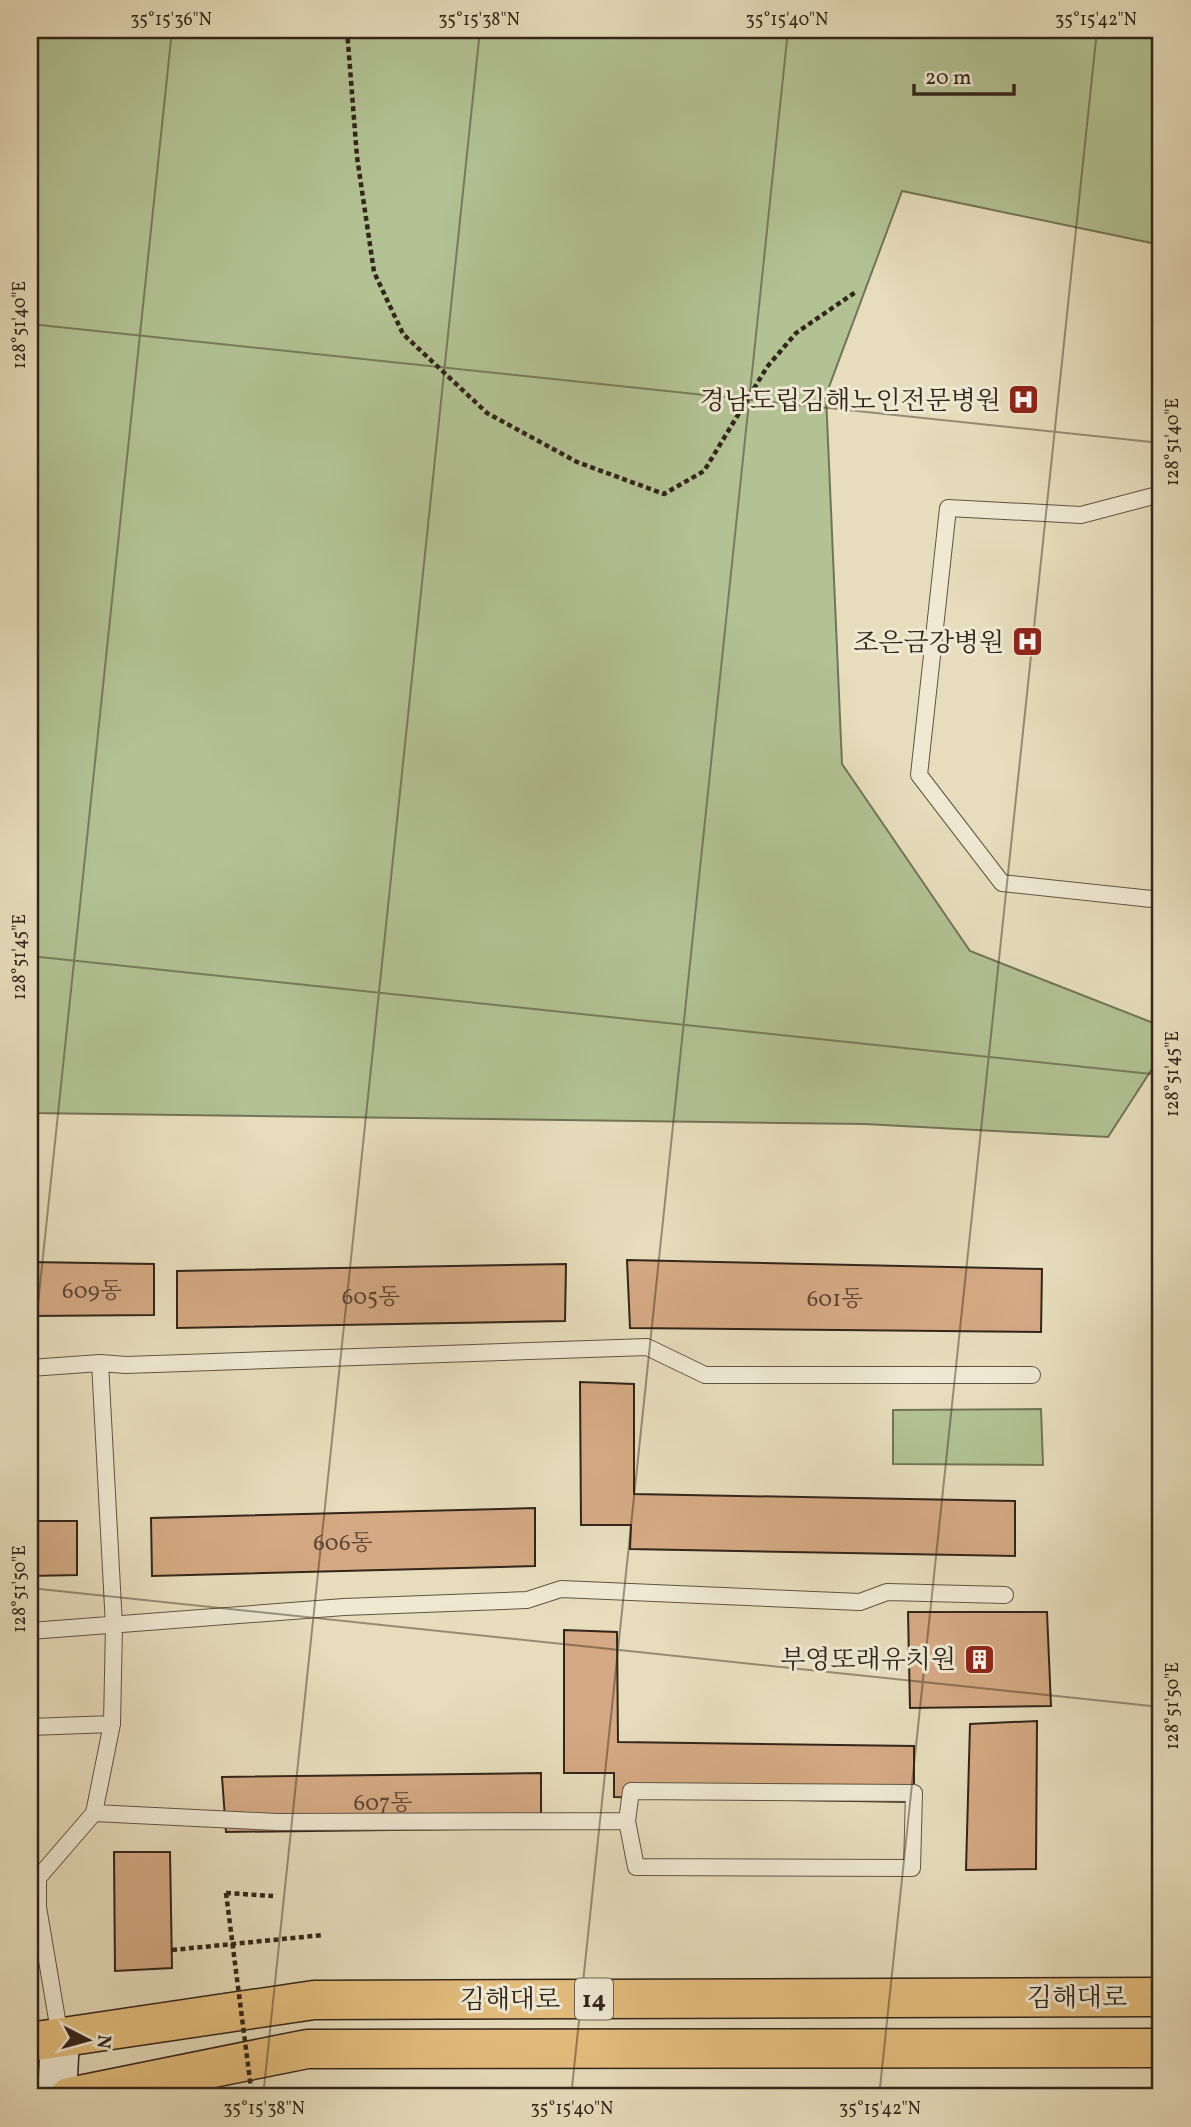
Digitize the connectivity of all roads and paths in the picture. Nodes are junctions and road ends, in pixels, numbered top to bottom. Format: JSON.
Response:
{"nodes":[{"id":1,"x":347,"y":30,"type":"edge"},
{"id":2,"x":857,"y":291,"type":"dead end"},
{"id":3,"x":1161,"y":495,"type":"edge"},
{"id":4,"x":1161,"y":900,"type":"edge"},
{"id":5,"x":100,"y":1363,"type":"junction"},
{"id":6,"x":30,"y":1368,"type":"edge"},
{"id":7,"x":1032,"y":1375,"type":"dead end"},
{"id":8,"x":1004,"y":1595,"type":"dead end"},
{"id":9,"x":114,"y":1626,"type":"junction"},
{"id":10,"x":30,"y":1631,"type":"edge"},
{"id":11,"x":112,"y":1724,"type":"junction"},
{"id":12,"x":30,"y":1727,"type":"edge"},
{"id":13,"x":94,"y":1813,"type":"junction"},
{"id":14,"x":627,"y":1821,"type":"junction"},
{"id":15,"x":272,"y":1896,"type":"dead end"},
{"id":16,"x":34,"y":1907,"type":"edge"},
{"id":17,"x":323,"y":1935,"type":"dead end"},
{"id":18,"x":232,"y":1944,"type":"junction"},
{"id":19,"x":172,"y":1950,"type":"dead end"},
{"id":20,"x":1161,"y":1997,"type":"edge"},
{"id":21,"x":45,"y":2039,"type":"edge"},
{"id":22,"x":1161,"y":2048,"type":"edge"},
{"id":23,"x":252,"y":2096,"type":"edge"},
{"id":24,"x":57,"y":2097,"type":"edge"},
{"id":25,"x":69,"y":2097,"type":"edge"}],
"edges":[{"from":1,"to":2,"type":"path"},
{"from":3,"to":4,"type":"lane"},
{"from":5,"to":6,"type":"lane"},
{"from":5,"to":7,"type":"lane"},
{"from":5,"to":9,"type":"lane"},
{"from":8,"to":9,"type":"lane"},
{"from":9,"to":10,"type":"lane"},
{"from":9,"to":11,"type":"lane"},
{"from":11,"to":12,"type":"lane"},
{"from":11,"to":13,"type":"lane"},
{"from":13,"to":14,"type":"lane"},
{"from":13,"to":16,"type":"lane"},
{"from":14,"to":14,"type":"lane"},
{"from":15,"to":18,"type":"path","bridge":true},
{"from":16,"to":21,"type":"lane"},
{"from":17,"to":18,"type":"path"},
{"from":18,"to":19,"type":"path"},
{"from":18,"to":23,"type":"path","bridge":true},
{"from":20,"to":21,"type":"main road","name":"김해대로","number":"14"},
{"from":21,"to":24,"type":"main road"},
{"from":22,"to":25,"type":"main road","name":"김해대로"}]}
